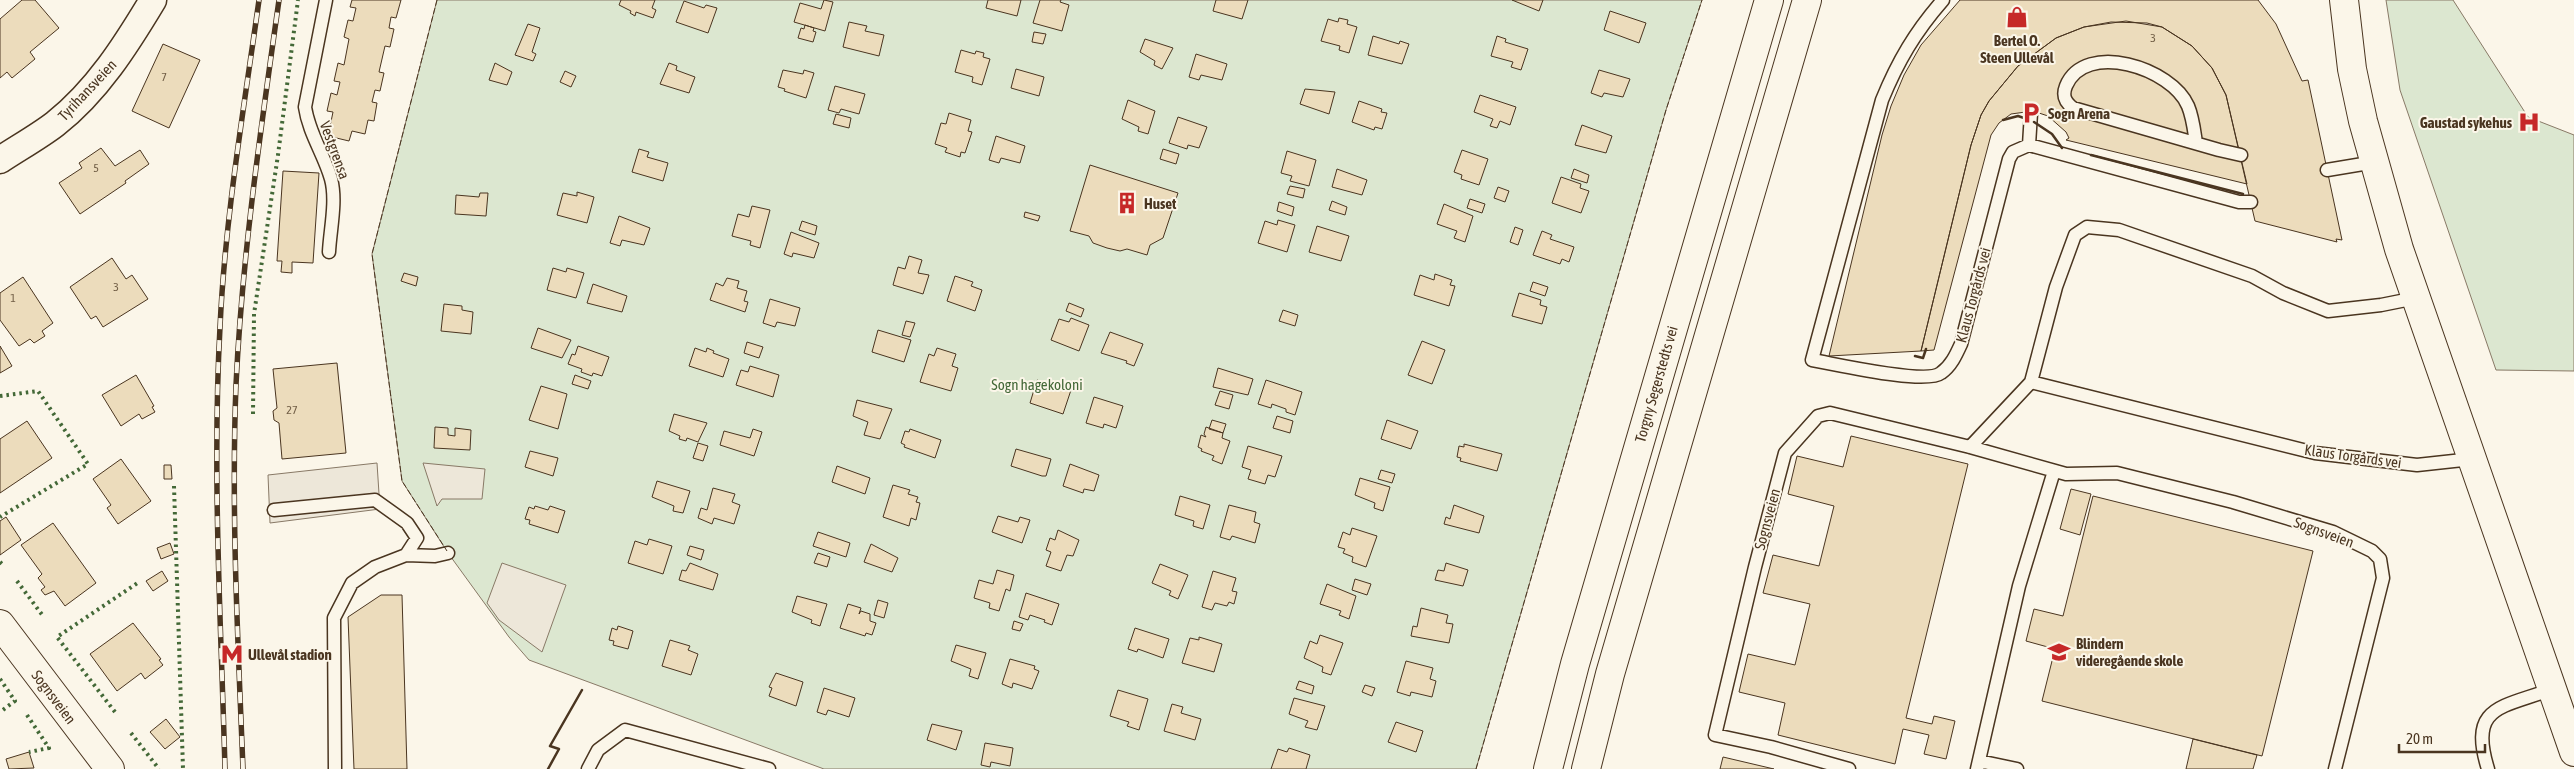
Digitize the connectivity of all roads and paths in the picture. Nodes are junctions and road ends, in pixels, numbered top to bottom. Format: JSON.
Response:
{"nodes":[{"id":1,"x":153,"y":0,"type":"edge"},
{"id":2,"x":326,"y":0,"type":"edge"},
{"id":3,"x":1769,"y":0,"type":"edge"},
{"id":4,"x":1807,"y":0,"type":"edge"},
{"id":5,"x":1824,"y":0,"type":"edge"},
{"id":6,"x":1943,"y":0,"type":"edge"},
{"id":7,"x":2344,"y":0,"type":"edge"},
{"id":8,"x":1784,"y":75,"type":"junction"},
{"id":9,"x":2031,"y":113,"type":"dead end"},
{"id":10,"x":2196,"y":143,"type":"junction"},
{"id":11,"x":2029,"y":145,"type":"junction"},
{"id":12,"x":2241,"y":156,"type":"dead end"},
{"id":13,"x":0,"y":160,"type":"edge"},
{"id":14,"x":2374,"y":162,"type":"junction"},
{"id":15,"x":2327,"y":170,"type":"dead end"},
{"id":16,"x":2251,"y":202,"type":"dead end"},
{"id":17,"x":329,"y":252,"type":"dead end"},
{"id":18,"x":2416,"y":298,"type":"junction"},
{"id":19,"x":2031,"y":382,"type":"junction"},
{"id":20,"x":1970,"y":447,"type":"junction"},
{"id":21,"x":2472,"y":459,"type":"junction"},
{"id":22,"x":2054,"y":471,"type":"junction"},
{"id":23,"x":274,"y":510,"type":"dead end"},
{"id":24,"x":448,"y":553,"type":"dead end"},
{"id":25,"x":406,"y":555,"type":"junction"},
{"id":26,"x":0,"y":624,"type":"edge"},
{"id":27,"x":2552,"y":689,"type":"junction"},
{"id":28,"x":2574,"y":752,"type":"edge"},
{"id":29,"x":1978,"y":765,"type":"edge"},
{"id":30,"x":110,"y":769,"type":"edge"},
{"id":31,"x":335,"y":769,"type":"edge"},
{"id":32,"x":588,"y":769,"type":"edge"},
{"id":33,"x":769,"y":769,"type":"edge"},
{"id":34,"x":1548,"y":769,"type":"edge"},
{"id":35,"x":1586,"y":769,"type":"edge"},
{"id":36,"x":1849,"y":769,"type":"edge"},
{"id":37,"x":2017,"y":769,"type":"edge"},
{"id":38,"x":2335,"y":769,"type":"edge"},
{"id":39,"x":2488,"y":769,"type":"edge"}],
"edges":[{"from":1,"to":13,"type":"street","name":"Tyrihansveien"},
{"from":2,"to":17,"type":"lane","name":"Vestgrensa"},
{"from":3,"to":34,"type":"main road","name":"Torgny Segerstedts vei"},
{"from":4,"to":8,"type":"main road"},
{"from":5,"to":8,"type":"main road"},
{"from":6,"to":11,"type":"lane","name":"Klaus Torgårds vei"},
{"from":7,"to":14,"type":"main road"},
{"from":8,"to":35,"type":"main road"},
{"from":9,"to":11,"type":"lane"},
{"from":10,"to":10,"type":"lane"},
{"from":10,"to":12,"type":"lane"},
{"from":11,"to":16,"type":"lane"},
{"from":14,"to":15,"type":"lane"},
{"from":14,"to":18,"type":"main road"},
{"from":18,"to":19,"type":"lane"},
{"from":18,"to":21,"type":"main road"},
{"from":19,"to":20,"type":"lane"},
{"from":19,"to":21,"type":"lane","name":"Klaus Torgårds vei"},
{"from":20,"to":22,"type":"lane","name":"Sognsveien"},
{"from":20,"to":36,"type":"lane","name":"Sognsveien"},
{"from":21,"to":27,"type":"main road"},
{"from":22,"to":29,"type":"lane"},
{"from":22,"to":38,"type":"lane","name":"Sognsveien"},
{"from":23,"to":25,"type":"lane"},
{"from":24,"to":25,"type":"lane"},
{"from":25,"to":31,"type":"lane"},
{"from":26,"to":30,"type":"main road","name":"Sognsveien"},
{"from":27,"to":28,"type":"main road"},
{"from":27,"to":39,"type":"lane"},
{"from":29,"to":37,"type":"lane"},
{"from":32,"to":33,"type":"lane"}]}
